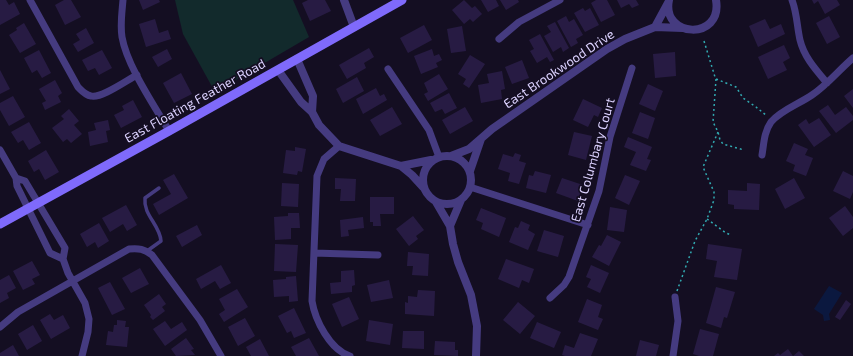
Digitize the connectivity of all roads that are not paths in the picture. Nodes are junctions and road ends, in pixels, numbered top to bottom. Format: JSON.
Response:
{"nodes":[{"id":1,"x":30,"y":0,"type":"edge"},
{"id":2,"x":123,"y":0,"type":"edge"},
{"id":3,"x":344,"y":0,"type":"edge"},
{"id":4,"x":402,"y":0,"type":"edge"},
{"id":5,"x":560,"y":0,"type":"edge"},
{"id":6,"x":792,"y":0,"type":"edge"},
{"id":7,"x":669,"y":1,"type":"edge"},
{"id":8,"x":718,"y":1,"type":"edge"},
{"id":9,"x":354,"y":27,"type":"junction"},
{"id":10,"x":655,"y":27,"type":"junction"},
{"id":11,"x":683,"y":28,"type":"junction"},
{"id":12,"x":498,"y":39,"type":"dead end"},
{"id":13,"x":853,"y":58,"type":"edge"},
{"id":14,"x":297,"y":59,"type":"junction"},
{"id":15,"x":632,"y":68,"type":"dead end"},
{"id":16,"x":388,"y":69,"type":"dead end"},
{"id":17,"x":278,"y":70,"type":"junction"},
{"id":18,"x":137,"y":75,"type":"junction"},
{"id":19,"x":827,"y":83,"type":"junction"},
{"id":20,"x":312,"y":112,"type":"junction"},
{"id":21,"x":169,"y":131,"type":"junction"},
{"id":22,"x":481,"y":139,"type":"junction"},
{"id":23,"x":339,"y":146,"type":"junction"},
{"id":24,"x":1,"y":152,"type":"edge"},
{"id":25,"x":762,"y":155,"type":"dead end"},
{"id":26,"x":451,"y":156,"type":"junction"},
{"id":27,"x":436,"y":158,"type":"junction"},
{"id":28,"x":401,"y":166,"type":"junction"},
{"id":29,"x":470,"y":171,"type":"junction"},
{"id":30,"x":16,"y":178,"type":"junction"},
{"id":31,"x":423,"y":187,"type":"junction"},
{"id":32,"x":470,"y":187,"type":"junction"},
{"id":33,"x":159,"y":188,"type":"dead end"},
{"id":34,"x":461,"y":200,"type":"junction"},
{"id":35,"x":436,"y":202,"type":"junction"},
{"id":36,"x":39,"y":203,"type":"junction"},
{"id":37,"x":28,"y":208,"type":"junction"},
{"id":38,"x":0,"y":224,"type":"edge"},
{"id":39,"x":588,"y":225,"type":"junction"},
{"id":40,"x":450,"y":226,"type":"junction"},
{"id":41,"x":145,"y":250,"type":"junction"},
{"id":42,"x":314,"y":253,"type":"junction"},
{"id":43,"x":378,"y":255,"type":"dead end"},
{"id":44,"x":63,"y":259,"type":"junction"},
{"id":45,"x":73,"y":281,"type":"junction"},
{"id":46,"x":675,"y":297,"type":"road end"},
{"id":47,"x":550,"y":298,"type":"dead end"},
{"id":48,"x":0,"y":327,"type":"edge"},
{"id":49,"x":82,"y":356,"type":"edge"},
{"id":50,"x":221,"y":356,"type":"edge"},
{"id":51,"x":350,"y":356,"type":"edge"},
{"id":52,"x":476,"y":356,"type":"edge"},
{"id":53,"x":673,"y":356,"type":"edge"}],
"edges":[{"from":1,"to":18,"type":"street"},
{"from":2,"to":18,"type":"street"},
{"from":3,"to":9,"type":"street"},
{"from":4,"to":9,"type":"main road","name":"East Floating Feather Road"},
{"from":5,"to":12,"type":"street"},
{"from":6,"to":19,"type":"street"},
{"from":7,"to":10,"type":"street"},
{"from":7,"to":11,"type":"street"},
{"from":8,"to":11,"type":"street","name":"East Brookwood Drive"},
{"from":9,"to":14,"type":"main road","name":"East Floating Feather Road"},
{"from":10,"to":11,"type":"street","name":"East Brookwood Drive"},
{"from":10,"to":22,"type":"street","name":"East Brookwood Drive"},
{"from":13,"to":19,"type":"street"},
{"from":14,"to":17,"type":"main road","name":"East Floating Feather Road"},
{"from":14,"to":20,"type":"street"},
{"from":15,"to":39,"type":"street","name":"East Columbary Court"},
{"from":16,"to":27,"type":"street"},
{"from":17,"to":20,"type":"street"},
{"from":17,"to":21,"type":"main road","name":"East Floating Feather Road"},
{"from":18,"to":21,"type":"street"},
{"from":19,"to":25,"type":"street"},
{"from":20,"to":23,"type":"street"},
{"from":21,"to":36,"type":"main road","name":"East Floating Feather Road"},
{"from":22,"to":26,"type":"street","name":"East Brookwood Drive"},
{"from":22,"to":29,"type":"street"},
{"from":23,"to":28,"type":"street"},
{"from":23,"to":42,"type":"street"},
{"from":24,"to":30,"type":"street"},
{"from":26,"to":27,"type":"street"},
{"from":26,"to":29,"type":"street"},
{"from":27,"to":28,"type":"street"},
{"from":27,"to":31,"type":"street"},
{"from":28,"to":31,"type":"street"},
{"from":29,"to":32,"type":"street"},
{"from":30,"to":36,"type":"street"},
{"from":30,"to":37,"type":"street"},
{"from":31,"to":35,"type":"street"},
{"from":32,"to":34,"type":"street"},
{"from":32,"to":39,"type":"street"},
{"from":33,"to":41,"type":"lane"},
{"from":34,"to":35,"type":"street"},
{"from":34,"to":40,"type":"street"},
{"from":35,"to":40,"type":"street"},
{"from":36,"to":37,"type":"main road","name":"East Floating Feather Road"},
{"from":36,"to":44,"type":"street"},
{"from":37,"to":38,"type":"main road","name":"East Floating Feather Road"},
{"from":37,"to":44,"type":"street"},
{"from":39,"to":47,"type":"street","name":"East Columbary Court"},
{"from":40,"to":52,"type":"street"},
{"from":41,"to":45,"type":"street"},
{"from":41,"to":50,"type":"street"},
{"from":42,"to":43,"type":"street"},
{"from":42,"to":51,"type":"street"},
{"from":44,"to":45,"type":"street"},
{"from":45,"to":48,"type":"street"},
{"from":45,"to":49,"type":"street"},
{"from":46,"to":53,"type":"street"}]}
